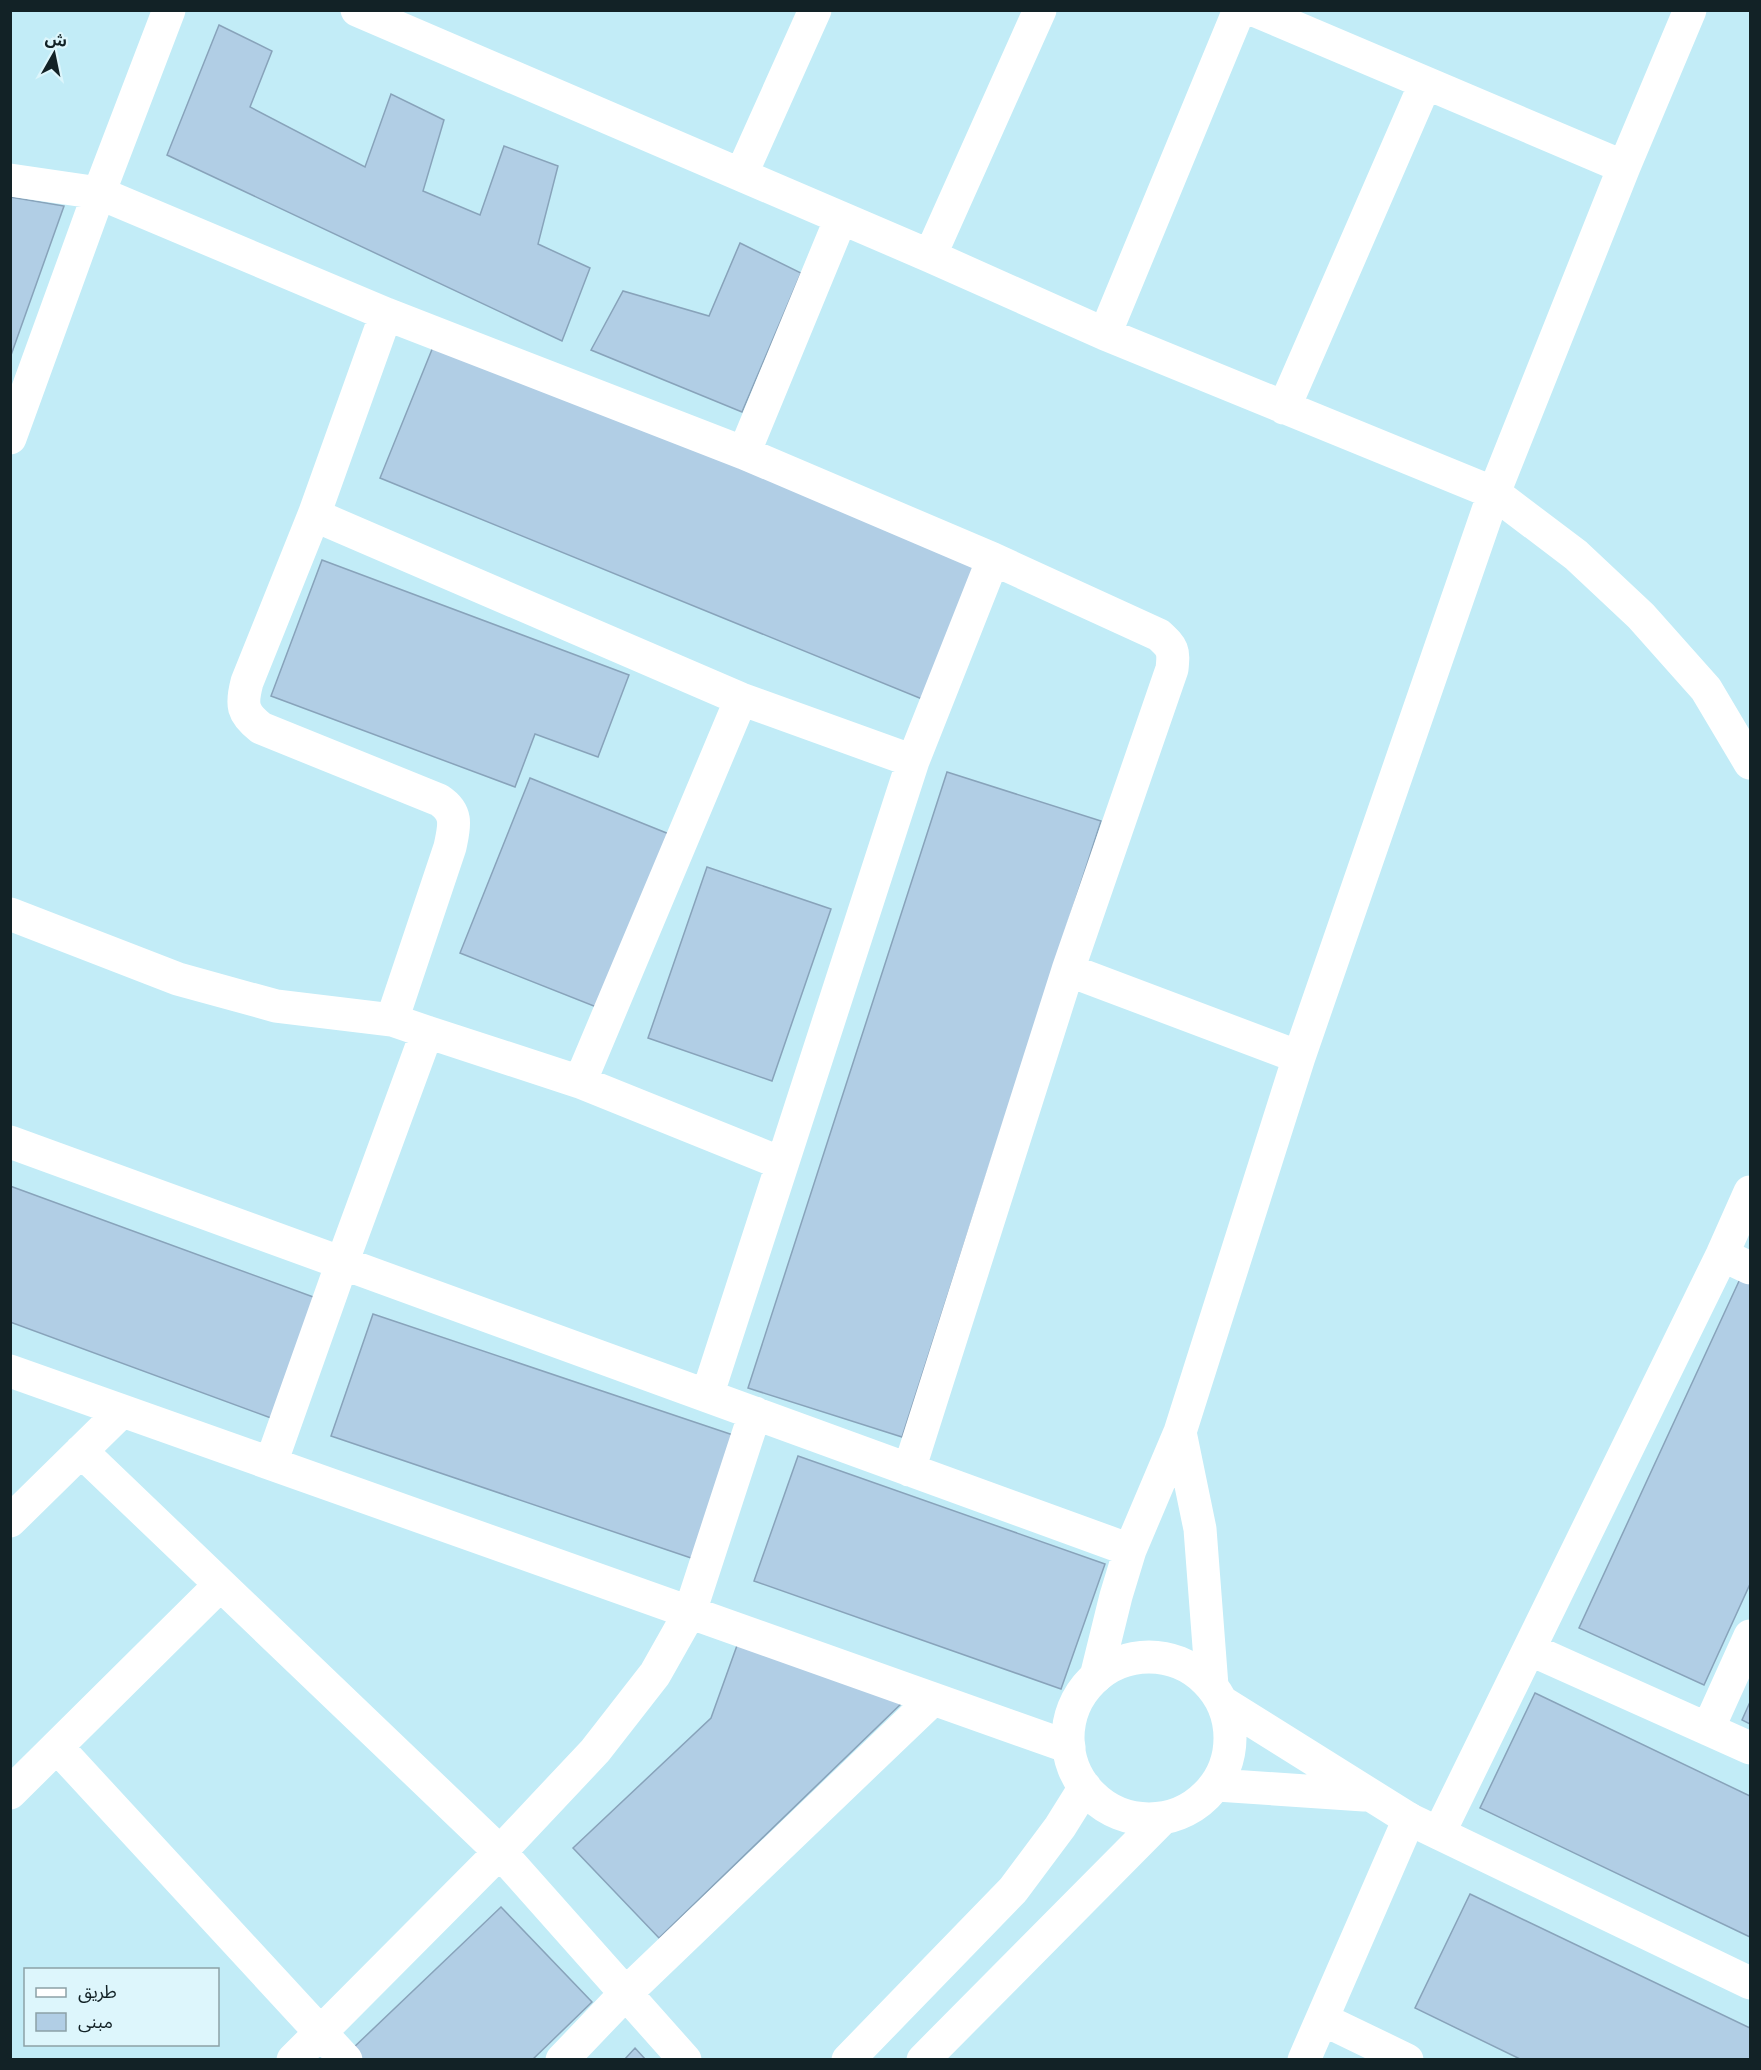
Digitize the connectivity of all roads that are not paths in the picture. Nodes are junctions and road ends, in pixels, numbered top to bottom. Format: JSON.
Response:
{"nodes":[{"id":1,"x":169,"y":10,"type":"edge"},
{"id":2,"x":357,"y":10,"type":"edge"},
{"id":3,"x":815,"y":10,"type":"edge"},
{"id":4,"x":1040,"y":10,"type":"edge"},
{"id":5,"x":1239,"y":10,"type":"edge"},
{"id":6,"x":1254,"y":10,"type":"edge"},
{"id":7,"x":1690,"y":10,"type":"edge"},
{"id":8,"x":1425,"y":84,"type":"junction"},
{"id":9,"x":1624,"y":167,"type":"junction"},
{"id":10,"x":741,"y":176,"type":"junction"},
{"id":11,"x":10,"y":180,"type":"edge"},
{"id":12,"x":99,"y":193,"type":"junction"},
{"id":13,"x":841,"y":218,"type":"junction"},
{"id":14,"x":930,"y":256,"type":"junction"},
{"id":15,"x":386,"y":314,"type":"junction"},
{"id":16,"x":1105,"y":334,"type":"junction"},
{"id":17,"x":1284,"y":408,"type":"junction"},
{"id":18,"x":10,"y":438,"type":"edge"},
{"id":19,"x":744,"y":453,"type":"junction"},
{"id":20,"x":1494,"y":493,"type":"junction"},
{"id":21,"x":314,"y":515,"type":"junction"},
{"id":22,"x":993,"y":559,"type":"junction"},
{"id":23,"x":741,"y":699,"type":"junction"},
{"id":24,"x":913,"y":761,"type":"junction"},
{"id":25,"x":1750,"y":763,"type":"edge"},
{"id":26,"x":10,"y":914,"type":"edge"},
{"id":27,"x":1068,"y":970,"type":"junction"},
{"id":28,"x":392,"y":1020,"type":"junction"},
{"id":29,"x":427,"y":1032,"type":"junction"},
{"id":30,"x":1299,"y":1058,"type":"junction"},
{"id":31,"x":580,"y":1082,"type":"junction"},
{"id":32,"x":10,"y":1142,"type":"edge"},
{"id":33,"x":781,"y":1163,"type":"junction"},
{"id":34,"x":1750,"y":1192,"type":"edge"},
{"id":35,"x":1736,"y":1262,"type":"edge"},
{"id":36,"x":342,"y":1263,"type":"junction"},
{"id":37,"x":10,"y":1371,"type":"edge"},
{"id":38,"x":707,"y":1396,"type":"junction"},
{"id":39,"x":122,"y":1410,"type":"junction"},
{"id":40,"x":755,"y":1413,"type":"junction"},
{"id":41,"x":1180,"y":1432,"type":"junction"},
{"id":42,"x":81,"y":1451,"type":"junction"},
{"id":43,"x":271,"y":1463,"type":"junction"},
{"id":44,"x":909,"y":1470,"type":"junction"},
{"id":45,"x":10,"y":1521,"type":"edge"},
{"id":46,"x":1131,"y":1550,"type":"junction"},
{"id":47,"x":220,"y":1586,"type":"junction"},
{"id":48,"x":690,"y":1612,"type":"junction"},
{"id":49,"x":1750,"y":1636,"type":"edge"},
{"id":50,"x":1529,"y":1649,"type":"junction"},
{"id":51,"x":1096,"y":1677,"type":"junction"},
{"id":52,"x":1217,"y":1694,"type":"junction"},
{"id":53,"x":933,"y":1699,"type":"junction"},
{"id":54,"x":1708,"y":1729,"type":"junction"},
{"id":55,"x":57,"y":1747,"type":"junction"},
{"id":56,"x":1068,"y":1747,"type":"junction"},
{"id":57,"x":1750,"y":1748,"type":"edge"},
{"id":58,"x":1217,"y":1785,"type":"junction"},
{"id":59,"x":1085,"y":1787,"type":"junction"},
{"id":60,"x":10,"y":1793,"type":"edge"},
{"id":61,"x":1369,"y":1795,"type":"junction"},
{"id":62,"x":1162,"y":1819,"type":"junction"},
{"id":63,"x":1409,"y":1819,"type":"junction"},
{"id":64,"x":1439,"y":1833,"type":"junction"},
{"id":65,"x":500,"y":1852,"type":"junction"},
{"id":66,"x":1750,"y":1983,"type":"edge"},
{"id":67,"x":625,"y":1994,"type":"junction"},
{"id":68,"x":1322,"y":2019,"type":"junction"},
{"id":69,"x":320,"y":2031,"type":"junction"},
{"id":70,"x":293,"y":2060,"type":"edge"},
{"id":71,"x":346,"y":2060,"type":"edge"},
{"id":72,"x":562,"y":2060,"type":"edge"},
{"id":73,"x":685,"y":2060,"type":"edge"},
{"id":74,"x":848,"y":2060,"type":"edge"},
{"id":75,"x":923,"y":2060,"type":"edge"},
{"id":76,"x":1304,"y":2060,"type":"edge"},
{"id":77,"x":1407,"y":2060,"type":"edge"}],
"edges":[{"from":1,"to":12,"type":"street"},
{"from":2,"to":10,"type":"street"},
{"from":3,"to":10,"type":"street"},
{"from":4,"to":14,"type":"street"},
{"from":5,"to":16,"type":"street"},
{"from":6,"to":8,"type":"street"},
{"from":7,"to":9,"type":"street"},
{"from":8,"to":9,"type":"street"},
{"from":8,"to":17,"type":"street"},
{"from":9,"to":20,"type":"street"},
{"from":10,"to":13,"type":"street"},
{"from":11,"to":12,"type":"street"},
{"from":12,"to":15,"type":"street"},
{"from":12,"to":18,"type":"street"},
{"from":13,"to":14,"type":"street"},
{"from":13,"to":19,"type":"street"},
{"from":14,"to":16,"type":"street"},
{"from":15,"to":19,"type":"street"},
{"from":15,"to":21,"type":"street"},
{"from":16,"to":17,"type":"street"},
{"from":17,"to":20,"type":"street"},
{"from":19,"to":22,"type":"street"},
{"from":20,"to":25,"type":"street"},
{"from":20,"to":30,"type":"street"},
{"from":21,"to":23,"type":"street"},
{"from":21,"to":28,"type":"street"},
{"from":22,"to":24,"type":"street"},
{"from":22,"to":27,"type":"street"},
{"from":23,"to":24,"type":"street"},
{"from":23,"to":31,"type":"street"},
{"from":24,"to":33,"type":"street"},
{"from":26,"to":28,"type":"street"},
{"from":27,"to":30,"type":"street"},
{"from":27,"to":44,"type":"street"},
{"from":28,"to":29,"type":"street"},
{"from":29,"to":31,"type":"street"},
{"from":29,"to":36,"type":"street"},
{"from":30,"to":41,"type":"street"},
{"from":31,"to":33,"type":"street"},
{"from":32,"to":36,"type":"street"},
{"from":33,"to":38,"type":"street"},
{"from":34,"to":35,"type":"street"},
{"from":35,"to":50,"type":"street"},
{"from":36,"to":38,"type":"street"},
{"from":36,"to":43,"type":"street"},
{"from":37,"to":39,"type":"street"},
{"from":38,"to":40,"type":"street"},
{"from":39,"to":42,"type":"street"},
{"from":39,"to":43,"type":"street"},
{"from":40,"to":44,"type":"street"},
{"from":40,"to":48,"type":"street"},
{"from":41,"to":46,"type":"street"},
{"from":41,"to":52,"type":"street"},
{"from":42,"to":45,"type":"street"},
{"from":42,"to":47,"type":"street"},
{"from":43,"to":48,"type":"street"},
{"from":44,"to":46,"type":"street"},
{"from":46,"to":51,"type":"street"},
{"from":47,"to":55,"type":"street"},
{"from":47,"to":65,"type":"street"},
{"from":48,"to":53,"type":"street"},
{"from":48,"to":65,"type":"street"},
{"from":49,"to":54,"type":"street"},
{"from":50,"to":54,"type":"street"},
{"from":50,"to":64,"type":"street"},
{"from":51,"to":52,"type":"street"},
{"from":51,"to":56,"type":"street"},
{"from":52,"to":58,"type":"street"},
{"from":52,"to":61,"type":"street"},
{"from":53,"to":56,"type":"street"},
{"from":53,"to":67,"type":"street"},
{"from":54,"to":57,"type":"street"},
{"from":55,"to":60,"type":"street"},
{"from":55,"to":69,"type":"street"},
{"from":56,"to":59,"type":"street"},
{"from":58,"to":61,"type":"street"},
{"from":58,"to":62,"type":"street"},
{"from":59,"to":62,"type":"street"},
{"from":59,"to":74,"type":"street"},
{"from":61,"to":63,"type":"street"},
{"from":62,"to":75,"type":"street"},
{"from":63,"to":64,"type":"street"},
{"from":63,"to":68,"type":"street"},
{"from":64,"to":66,"type":"street"},
{"from":65,"to":67,"type":"street"},
{"from":65,"to":69,"type":"street"},
{"from":67,"to":72,"type":"street"},
{"from":67,"to":73,"type":"street"},
{"from":68,"to":76,"type":"street"},
{"from":68,"to":77,"type":"street"},
{"from":69,"to":70,"type":"street"},
{"from":69,"to":71,"type":"street"}]}
